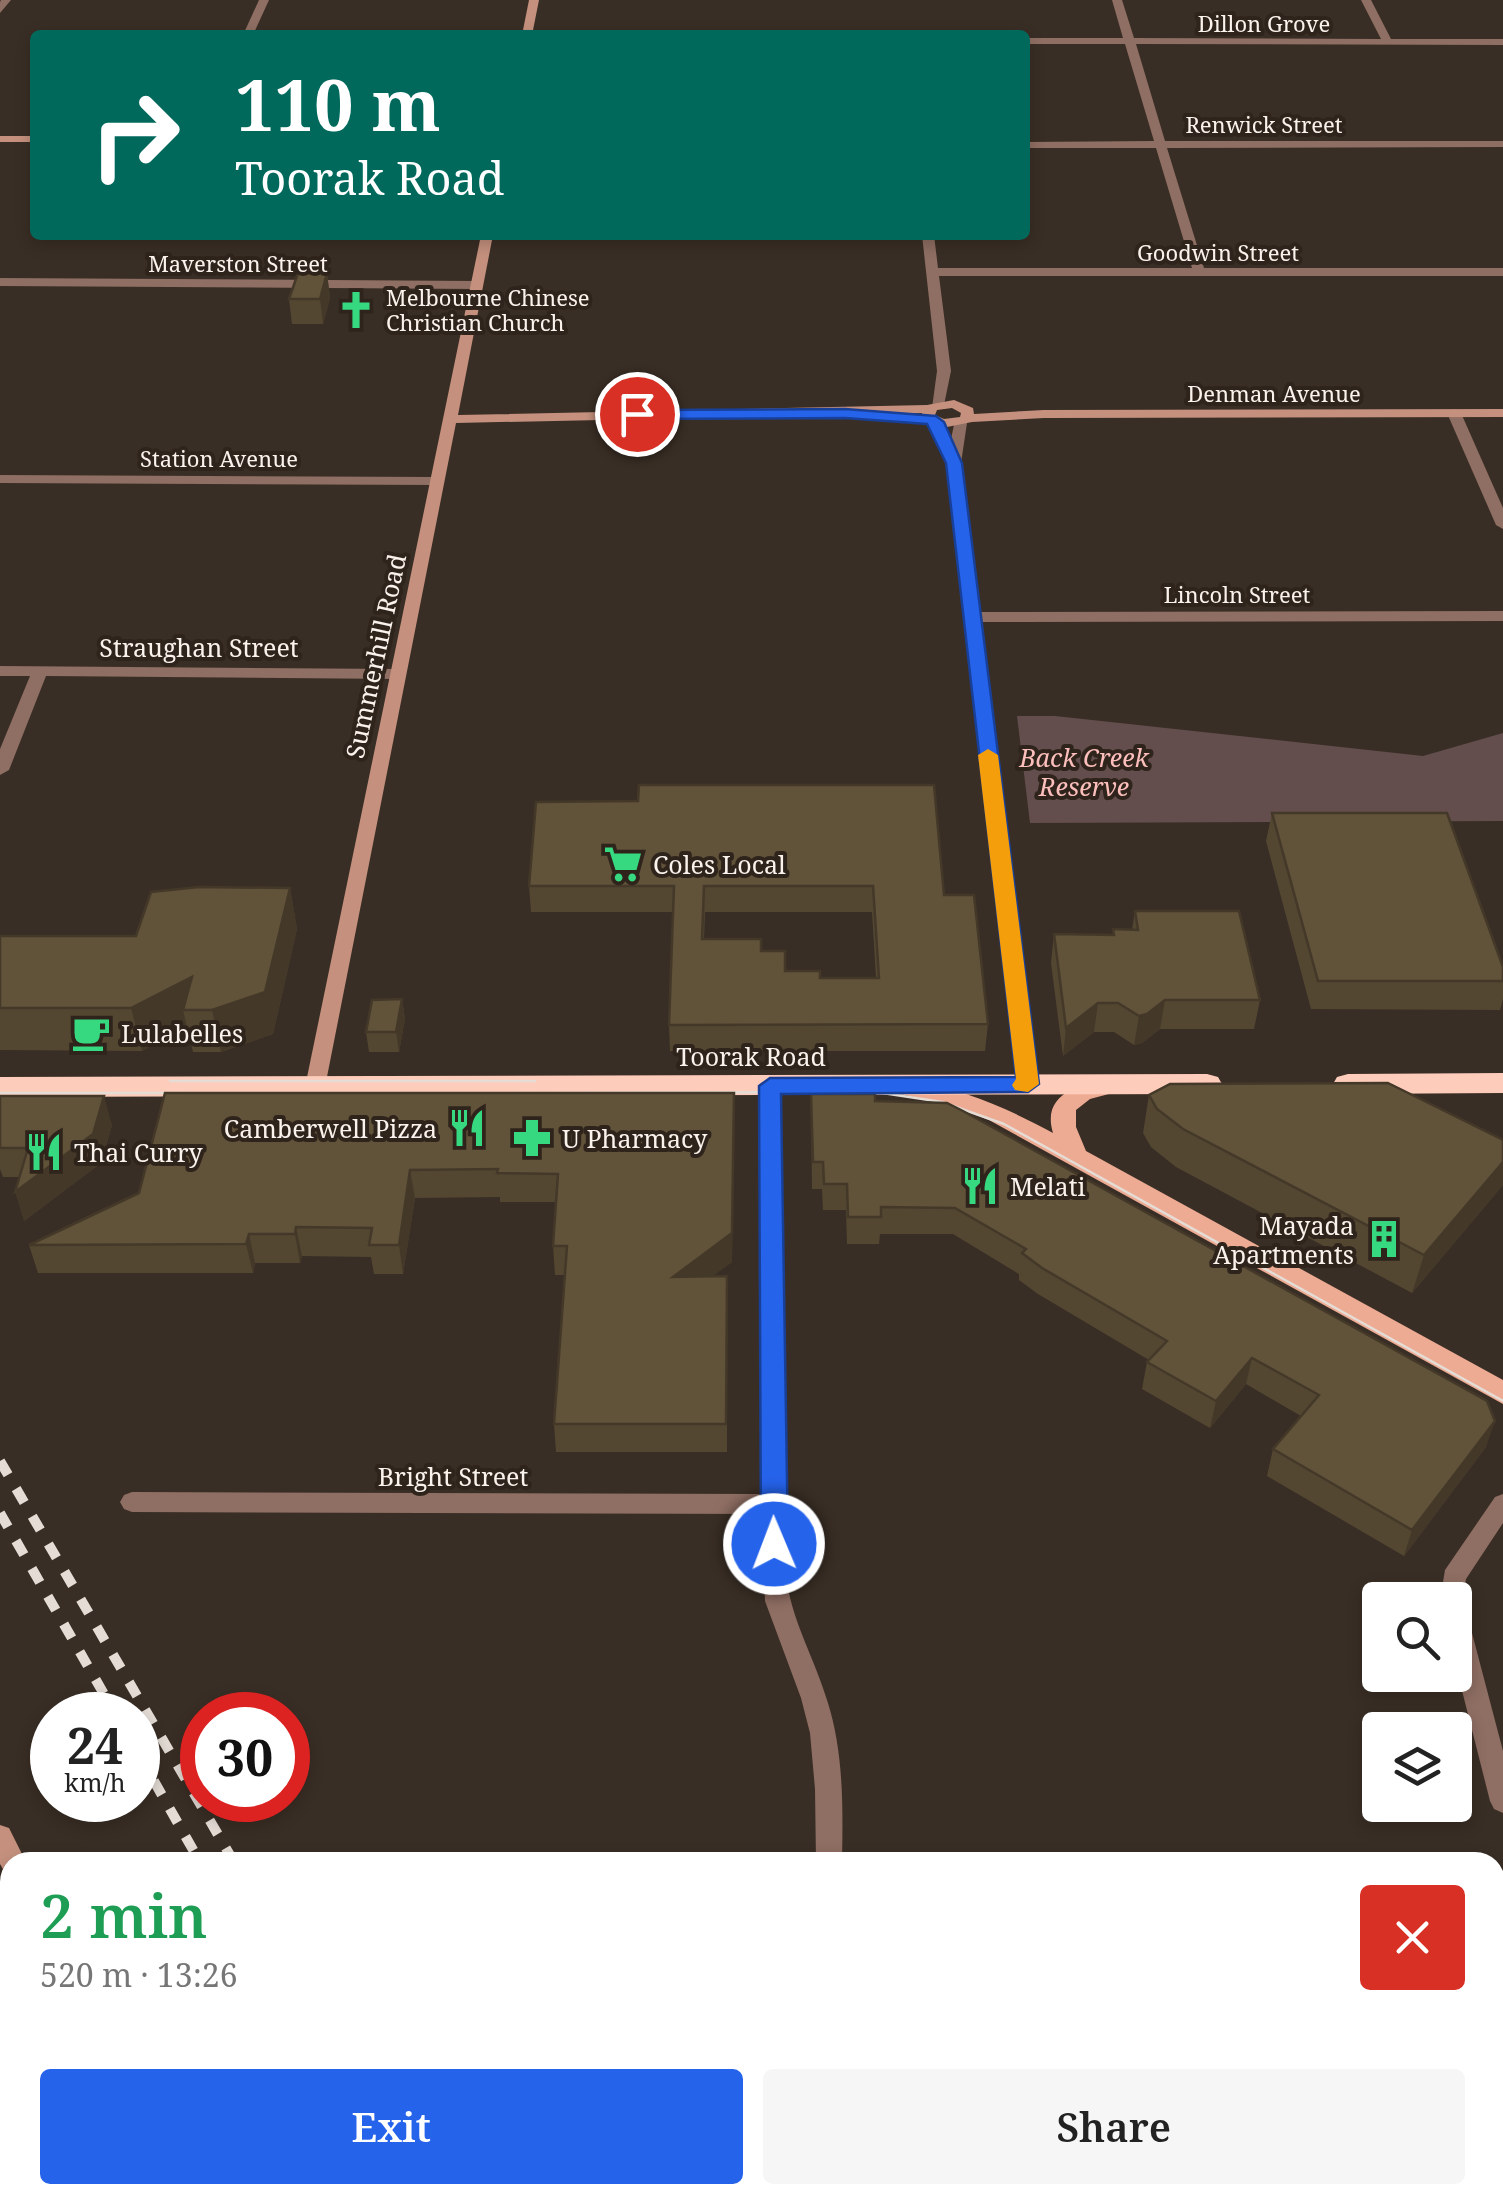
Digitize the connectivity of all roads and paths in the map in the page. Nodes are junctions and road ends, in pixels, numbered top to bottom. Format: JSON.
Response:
{"nodes":[{"id":1,"x":6,"y":0,"type":"edge"},
{"id":2,"x":264,"y":0,"type":"edge"},
{"id":3,"x":534,"y":0,"type":"edge"},
{"id":4,"x":1116,"y":0,"type":"edge"},
{"id":5,"x":1366,"y":0,"type":"edge"},
{"id":6,"x":0,"y":10,"type":"edge"},
{"id":7,"x":250,"y":30,"type":"edge"},
{"id":8,"x":528,"y":30,"type":"edge"},
{"id":9,"x":1030,"y":41,"type":"edge"},
{"id":10,"x":1130,"y":42,"type":"junction"},
{"id":11,"x":1388,"y":42,"type":"junction"},
{"id":12,"x":1503,"y":42,"type":"edge"},
{"id":13,"x":0,"y":140,"type":"edge"},
{"id":14,"x":30,"y":140,"type":"edge"},
{"id":15,"x":1030,"y":144,"type":"edge"},
{"id":16,"x":1161,"y":144,"type":"junction"},
{"id":17,"x":1503,"y":144,"type":"edge"},
{"id":18,"x":485,"y":240,"type":"edge"},
{"id":19,"x":929,"y":240,"type":"edge"},
{"id":20,"x":932,"y":272,"type":"junction"},
{"id":21,"x":1199,"y":272,"type":"junction"},
{"id":22,"x":1503,"y":272,"type":"edge"},
{"id":23,"x":0,"y":282,"type":"edge"},
{"id":24,"x":476,"y":285,"type":"junction"},
{"id":25,"x":944,"y":371,"type":"junction"},
{"id":26,"x":963,"y":413,"type":"junction"},
{"id":27,"x":1503,"y":413,"type":"edge"},
{"id":28,"x":933,"y":414,"type":"junction"},
{"id":29,"x":1454,"y":414,"type":"junction"},
{"id":30,"x":450,"y":415,"type":"junction"},
{"id":31,"x":954,"y":463,"type":"junction"},
{"id":32,"x":0,"y":479,"type":"edge"},
{"id":33,"x":437,"y":482,"type":"junction"},
{"id":34,"x":1503,"y":525,"type":"edge"},
{"id":35,"x":1503,"y":616,"type":"edge"},
{"id":36,"x":972,"y":617,"type":"junction"},
{"id":37,"x":0,"y":671,"type":"edge"},
{"id":38,"x":40,"y":672,"type":"junction"},
{"id":39,"x":397,"y":674,"type":"junction"},
{"id":40,"x":0,"y":770,"type":"edge"},
{"id":41,"x":1028,"y":1084,"type":"junction"},
{"id":42,"x":1112,"y":1084,"type":"junction"},
{"id":43,"x":1230,"y":1084,"type":"edge"},
{"id":44,"x":1327,"y":1084,"type":"edge"},
{"id":45,"x":1503,"y":1084,"type":"edge"},
{"id":46,"x":770,"y":1086,"type":"junction"},
{"id":47,"x":888,"y":1086,"type":"junction"},
{"id":48,"x":0,"y":1087,"type":"edge"},
{"id":49,"x":315,"y":1087,"type":"junction"},
{"id":50,"x":1075,"y":1156,"type":"junction"},
{"id":51,"x":1503,"y":1392,"type":"edge"},
{"id":52,"x":132,"y":1502,"type":"dead end"},
{"id":53,"x":773,"y":1504,"type":"junction"},
{"id":54,"x":1503,"y":1504,"type":"edge"},
{"id":55,"x":1454,"y":1582,"type":"edge"},
{"id":56,"x":1472,"y":1680,"type":"edge"},
{"id":57,"x":1503,"y":1801,"type":"edge"},
{"id":58,"x":829,"y":1852,"type":"edge"}],
"edges":[{"from":1,"to":6,"type":"street"},
{"from":2,"to":7,"type":"street"},
{"from":3,"to":8,"type":"main road"},
{"from":4,"to":10,"type":"street"},
{"from":5,"to":11,"type":"street"},
{"from":9,"to":10,"type":"street","name":"Dillon Grove"},
{"from":10,"to":11,"type":"street","name":"Dillon Grove"},
{"from":10,"to":16,"type":"street"},
{"from":11,"to":12,"type":"street","name":"Dillon Grove"},
{"from":13,"to":14,"type":"main road"},
{"from":15,"to":16,"type":"street","name":"Renwick Street"},
{"from":16,"to":17,"type":"street","name":"Renwick Street"},
{"from":16,"to":21,"type":"street"},
{"from":18,"to":24,"type":"main road","name":"Summerhill Road"},
{"from":19,"to":20,"type":"street"},
{"from":20,"to":21,"type":"street","name":"Goodwin Street"},
{"from":20,"to":25,"type":"street"},
{"from":21,"to":22,"type":"street","name":"Goodwin Street"},
{"from":23,"to":24,"type":"street","name":"Maverston Street"},
{"from":24,"to":30,"type":"main road","name":"Summerhill Road"},
{"from":25,"to":26,"type":"street"},
{"from":25,"to":28,"type":"street"},
{"from":26,"to":28,"type":"main road","name":"Denman Avenue"},
{"from":26,"to":29,"type":"main road","name":"Denman Avenue"},
{"from":26,"to":31,"type":"street"},
{"from":27,"to":29,"type":"main road","name":"Denman Avenue"},
{"from":28,"to":30,"type":"main road"},
{"from":28,"to":31,"type":"street"},
{"from":29,"to":34,"type":"street"},
{"from":30,"to":33,"type":"main road","name":"Summerhill Road"},
{"from":31,"to":36,"type":"street"},
{"from":32,"to":33,"type":"street","name":"Station Avenue"},
{"from":33,"to":39,"type":"main road","name":"Summerhill Road"},
{"from":35,"to":36,"type":"street","name":"Lincoln Street"},
{"from":36,"to":41,"type":"street"},
{"from":37,"to":38,"type":"street","name":"Straughan Street"},
{"from":38,"to":39,"type":"street","name":"Straughan Street"},
{"from":38,"to":40,"type":"street"},
{"from":39,"to":49,"type":"main road","name":"Summerhill Road"},
{"from":41,"to":42,"type":"highway","name":"Toorak Road"},
{"from":41,"to":47,"type":"highway","name":"Toorak Road"},
{"from":42,"to":43,"type":"highway","name":"Toorak Road"},
{"from":42,"to":50,"type":"main road"},
{"from":44,"to":45,"type":"highway"},
{"from":46,"to":47,"type":"highway","name":"Toorak Road"},
{"from":46,"to":49,"type":"highway","name":"Toorak Road"},
{"from":46,"to":53,"type":"street"},
{"from":47,"to":50,"type":"main road"},
{"from":48,"to":49,"type":"highway","name":"Toorak Road"},
{"from":50,"to":51,"type":"main road"},
{"from":52,"to":53,"type":"street","name":"Bright Street"},
{"from":53,"to":58,"type":"street"},
{"from":54,"to":55,"type":"street"},
{"from":56,"to":57,"type":"street"}]}
